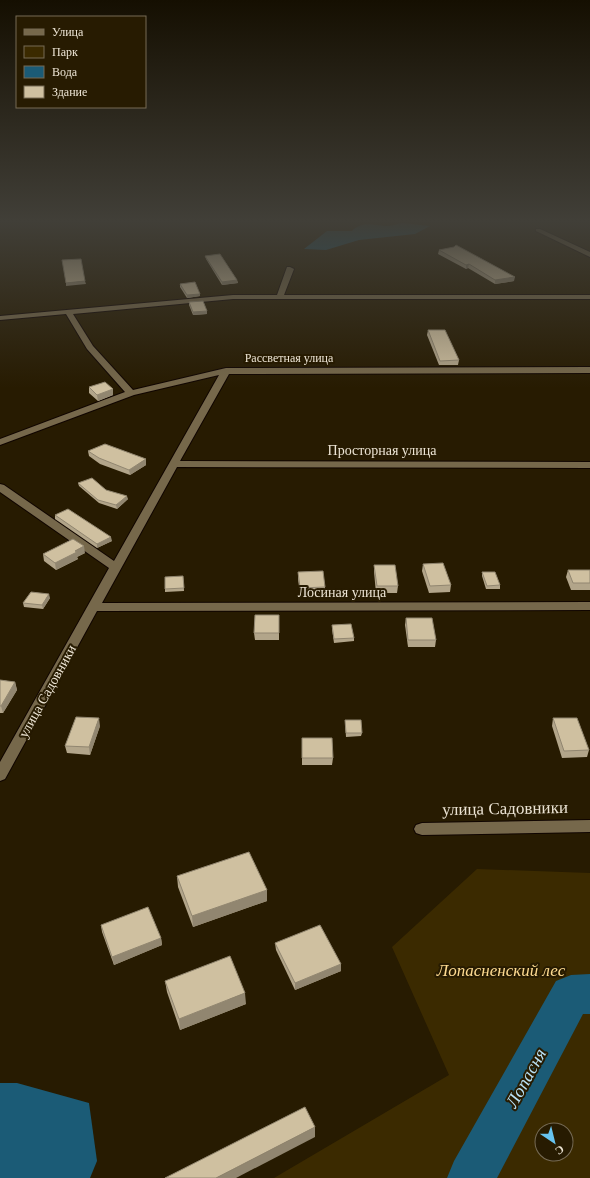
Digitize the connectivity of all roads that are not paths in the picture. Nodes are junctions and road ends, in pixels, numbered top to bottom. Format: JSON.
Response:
{"nodes":[{"id":1,"x":287,"y":278,"type":"edge"},
{"id":2,"x":280,"y":296,"type":"junction"},
{"id":3,"x":590,"y":297,"type":"edge"},
{"id":4,"x":68,"y":312,"type":"junction"},
{"id":5,"x":0,"y":318,"type":"edge"},
{"id":6,"x":590,"y":370,"type":"edge"},
{"id":7,"x":226,"y":371,"type":"junction"},
{"id":8,"x":131,"y":393,"type":"junction"},
{"id":9,"x":0,"y":442,"type":"edge"},
{"id":10,"x":173,"y":464,"type":"junction"},
{"id":11,"x":590,"y":465,"type":"edge"},
{"id":12,"x":0,"y":487,"type":"edge"},
{"id":13,"x":115,"y":567,"type":"junction"},
{"id":14,"x":590,"y":606,"type":"edge"},
{"id":15,"x":94,"y":607,"type":"junction"},
{"id":16,"x":0,"y":776,"type":"edge"},
{"id":17,"x":590,"y":826,"type":"edge"},
{"id":18,"x":422,"y":829,"type":"dead end"}],
"edges":[{"from":1,"to":2,"type":"street"},
{"from":2,"to":3,"type":"street"},
{"from":2,"to":4,"type":"street"},
{"from":4,"to":5,"type":"street"},
{"from":4,"to":8,"type":"street"},
{"from":6,"to":7,"type":"street","name":"Рассветная улица"},
{"from":7,"to":8,"type":"street","name":"Рассветная улица"},
{"from":7,"to":10,"type":"street","name":"улица Садовники"},
{"from":8,"to":9,"type":"street","name":"Рассветная улица"},
{"from":10,"to":11,"type":"street","name":"Просторная улица"},
{"from":10,"to":13,"type":"street","name":"улица Садовники"},
{"from":12,"to":13,"type":"street"},
{"from":13,"to":15,"type":"street","name":"улица Садовники"},
{"from":14,"to":15,"type":"street","name":"Лосиная улица"},
{"from":15,"to":16,"type":"street","name":"улица Садовники"},
{"from":17,"to":18,"type":"street","name":"улица Садовники"}]}
